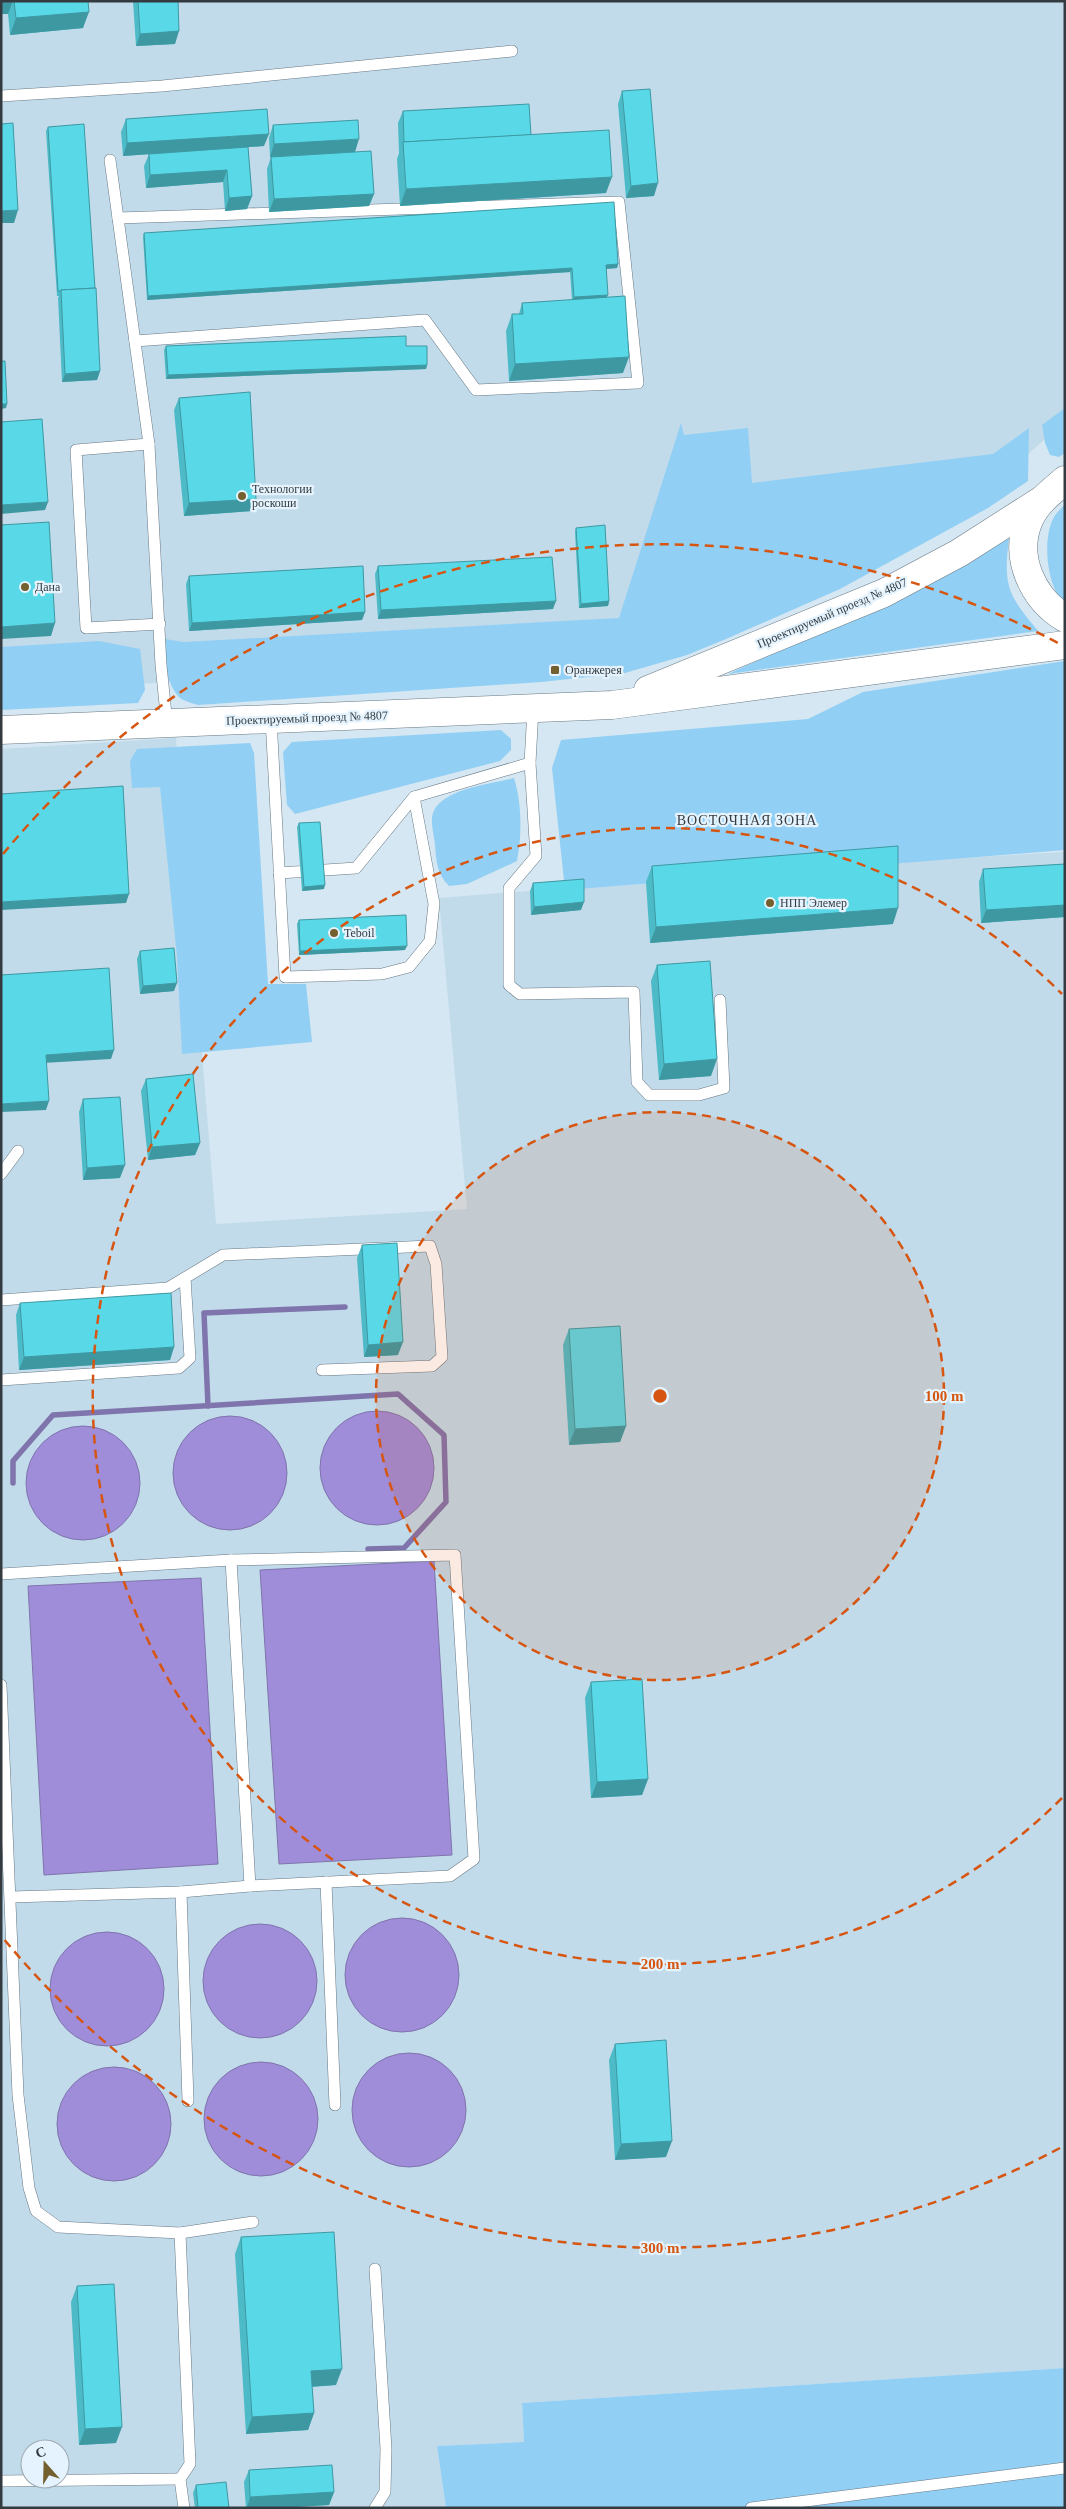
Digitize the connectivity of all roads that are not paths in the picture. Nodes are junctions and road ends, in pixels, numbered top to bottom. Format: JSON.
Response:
{"nodes":[{"id":1,"x":512,"y":51,"type":"dead end"},
{"id":2,"x":1,"y":96,"type":"edge"},
{"id":3,"x":110,"y":160,"type":"dead end"},
{"id":4,"x":118,"y":218,"type":"junction"},
{"id":5,"x":135,"y":341,"type":"junction"},
{"id":6,"x":149,"y":444,"type":"junction"},
{"id":7,"x":1065,"y":480,"type":"edge"},
{"id":8,"x":1042,"y":500,"type":"junction"},
{"id":9,"x":1065,"y":618,"type":"edge"},
{"id":10,"x":160,"y":624,"type":"junction"},
{"id":11,"x":1065,"y":644,"type":"edge"},
{"id":12,"x":612,"y":705,"type":"junction"},
{"id":13,"x":533,"y":709,"type":"junction"},
{"id":14,"x":271,"y":719,"type":"junction"},
{"id":15,"x":167,"y":724,"type":"junction"},
{"id":16,"x":1,"y":730,"type":"edge"},
{"id":17,"x":530,"y":763,"type":"junction"},
{"id":18,"x":414,"y":797,"type":"junction"},
{"id":19,"x":279,"y":873,"type":"junction"},
{"id":20,"x":720,"y":1000,"type":"dead end"},
{"id":21,"x":18,"y":1151,"type":"dead end"},
{"id":22,"x":1,"y":1174,"type":"edge"},
{"id":23,"x":185,"y":1278,"type":"junction"},
{"id":24,"x":1,"y":1300,"type":"edge"},
{"id":25,"x":322,"y":1370,"type":"dead end"},
{"id":26,"x":1,"y":1380,"type":"edge"},
{"id":27,"x":231,"y":1560,"type":"junction"},
{"id":28,"x":1,"y":1574,"type":"edge"},
{"id":29,"x":1,"y":1685,"type":"edge"},
{"id":30,"x":326,"y":1882,"type":"junction"},
{"id":31,"x":250,"y":1886,"type":"junction"},
{"id":32,"x":181,"y":1892,"type":"junction"},
{"id":33,"x":11,"y":1897,"type":"junction"},
{"id":34,"x":188,"y":2101,"type":"dead end"},
{"id":35,"x":335,"y":2104,"type":"dead end"},
{"id":36,"x":253,"y":2222,"type":"dead end"},
{"id":37,"x":180,"y":2233,"type":"junction"},
{"id":38,"x":375,"y":2269,"type":"dead end"},
{"id":39,"x":1065,"y":2468,"type":"edge"},
{"id":40,"x":180,"y":2478,"type":"junction"},
{"id":41,"x":1,"y":2481,"type":"edge"},
{"id":42,"x":184,"y":2508,"type":"edge"},
{"id":43,"x":375,"y":2508,"type":"edge"},
{"id":44,"x":751,"y":2508,"type":"edge"}],
"edges":[{"from":1,"to":2,"type":"lane"},
{"from":3,"to":4,"type":"lane"},
{"from":4,"to":5,"type":"lane"},
{"from":4,"to":5,"type":"lane"},
{"from":5,"to":6,"type":"lane"},
{"from":6,"to":10,"type":"lane"},
{"from":6,"to":10,"type":"lane"},
{"from":7,"to":8,"type":"main road"},
{"from":8,"to":9,"type":"main road"},
{"from":8,"to":12,"type":"main road","name":"Проектируемый проезд № 4807"},
{"from":10,"to":15,"type":"lane"},
{"from":11,"to":12,"type":"main road","name":"Проектируемый проезд № 4807"},
{"from":12,"to":13,"type":"main road","name":"Проектируемый проезд № 4807"},
{"from":13,"to":14,"type":"main road","name":"Проектируемый проезд № 4807"},
{"from":13,"to":17,"type":"lane"},
{"from":14,"to":15,"type":"main road","name":"Проектируемый проезд № 4807"},
{"from":14,"to":19,"type":"lane"},
{"from":15,"to":16,"type":"main road","name":"Проектируемый проезд № 4807"},
{"from":17,"to":18,"type":"lane"},
{"from":17,"to":20,"type":"lane"},
{"from":18,"to":19,"type":"lane"},
{"from":18,"to":19,"type":"lane"},
{"from":21,"to":22,"type":"lane"},
{"from":23,"to":24,"type":"lane"},
{"from":23,"to":25,"type":"lane"},
{"from":23,"to":26,"type":"lane"},
{"from":27,"to":28,"type":"lane"},
{"from":27,"to":30,"type":"lane"},
{"from":27,"to":31,"type":"lane"},
{"from":29,"to":33,"type":"lane"},
{"from":30,"to":31,"type":"lane"},
{"from":30,"to":35,"type":"lane"},
{"from":31,"to":32,"type":"lane"},
{"from":32,"to":33,"type":"lane"},
{"from":32,"to":34,"type":"lane"},
{"from":33,"to":37,"type":"lane"},
{"from":36,"to":37,"type":"lane"},
{"from":37,"to":40,"type":"lane"},
{"from":38,"to":43,"type":"lane"},
{"from":39,"to":44,"type":"lane"},
{"from":40,"to":41,"type":"lane"},
{"from":40,"to":42,"type":"lane"}]}
